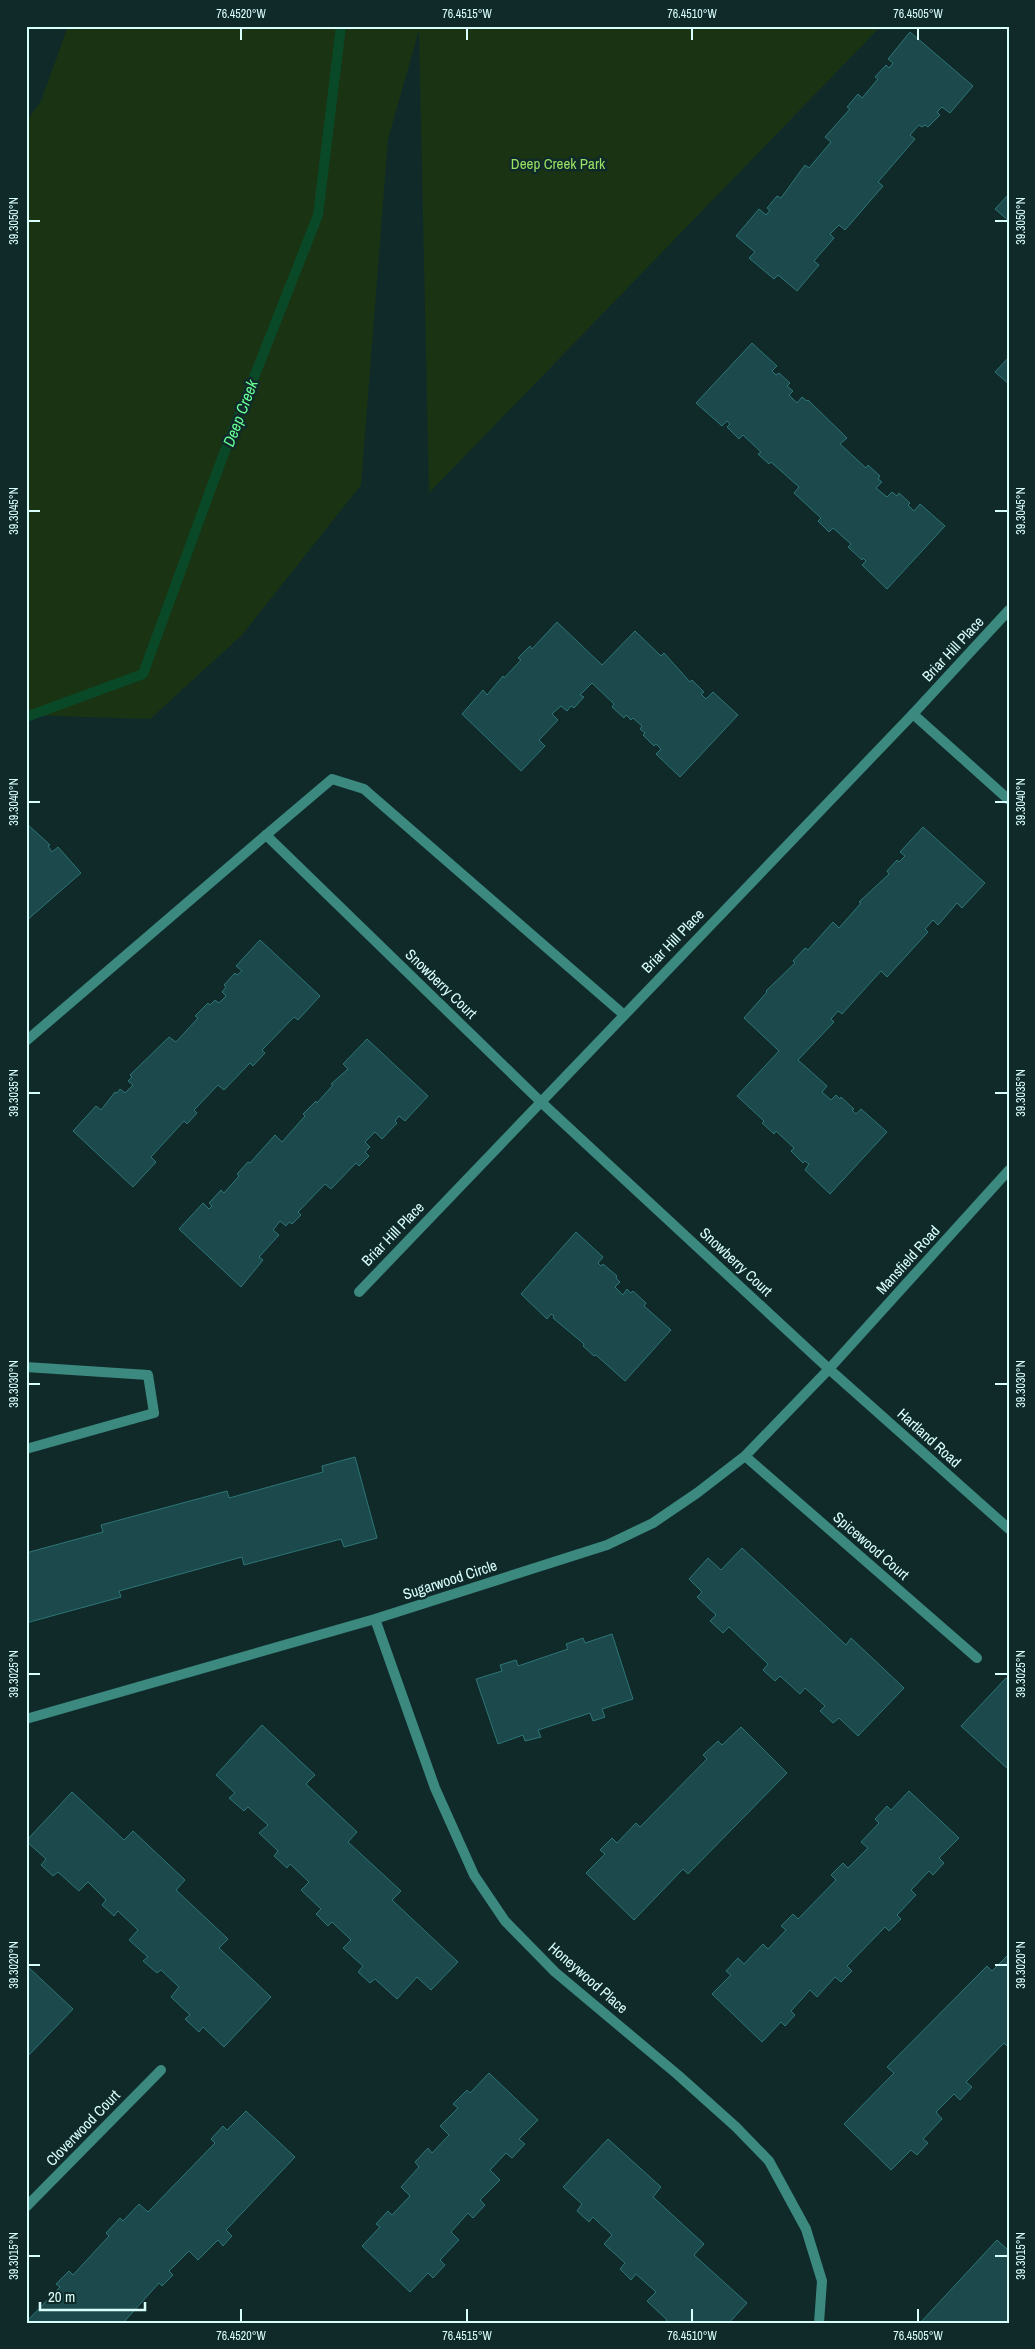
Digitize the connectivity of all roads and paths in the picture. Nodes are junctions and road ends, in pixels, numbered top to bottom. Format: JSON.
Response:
{"nodes":[{"id":1,"x":1009,"y":610,"type":"edge"},
{"id":2,"x":913,"y":714,"type":"junction"},
{"id":3,"x":1009,"y":800,"type":"edge"},
{"id":4,"x":266,"y":835,"type":"junction"},
{"id":5,"x":623,"y":1014,"type":"junction"},
{"id":6,"x":26,"y":1041,"type":"edge"},
{"id":7,"x":541,"y":1102,"type":"junction"},
{"id":8,"x":1009,"y":1170,"type":"edge"},
{"id":9,"x":358,"y":1292,"type":"dead end"},
{"id":10,"x":26,"y":1367,"type":"edge"},
{"id":11,"x":829,"y":1369,"type":"junction"},
{"id":12,"x":26,"y":1449,"type":"edge"},
{"id":13,"x":745,"y":1456,"type":"junction"},
{"id":14,"x":1009,"y":1529,"type":"edge"},
{"id":15,"x":375,"y":1619,"type":"junction"},
{"id":16,"x":977,"y":1658,"type":"dead end"},
{"id":17,"x":26,"y":1719,"type":"edge"},
{"id":18,"x":161,"y":2070,"type":"dead end"},
{"id":19,"x":26,"y":2207,"type":"edge"},
{"id":20,"x":819,"y":2323,"type":"edge"}],
"edges":[{"from":1,"to":2,"type":"street","name":"Briar Hill Place"},
{"from":2,"to":3,"type":"street"},
{"from":2,"to":5,"type":"street","name":"Briar Hill Place"},
{"from":4,"to":5,"type":"street"},
{"from":4,"to":6,"type":"street"},
{"from":4,"to":7,"type":"street","name":"Snowberry Court"},
{"from":5,"to":7,"type":"street","name":"Briar Hill Place"},
{"from":7,"to":9,"type":"street","name":"Briar Hill Place"},
{"from":7,"to":11,"type":"street","name":"Snowberry Court"},
{"from":8,"to":11,"type":"street","name":"Mansfield Road"},
{"from":10,"to":12,"type":"street"},
{"from":11,"to":13,"type":"street","name":"Sugarwood Circle"},
{"from":11,"to":14,"type":"street","name":"Hartland Road"},
{"from":13,"to":15,"type":"street","name":"Sugarwood Circle"},
{"from":13,"to":16,"type":"street","name":"Spicewood Court"},
{"from":15,"to":17,"type":"street","name":"Sugarwood Circle"},
{"from":15,"to":20,"type":"street","name":"Honeywood Place"},
{"from":18,"to":19,"type":"street","name":"Cloverwood Court"}]}
